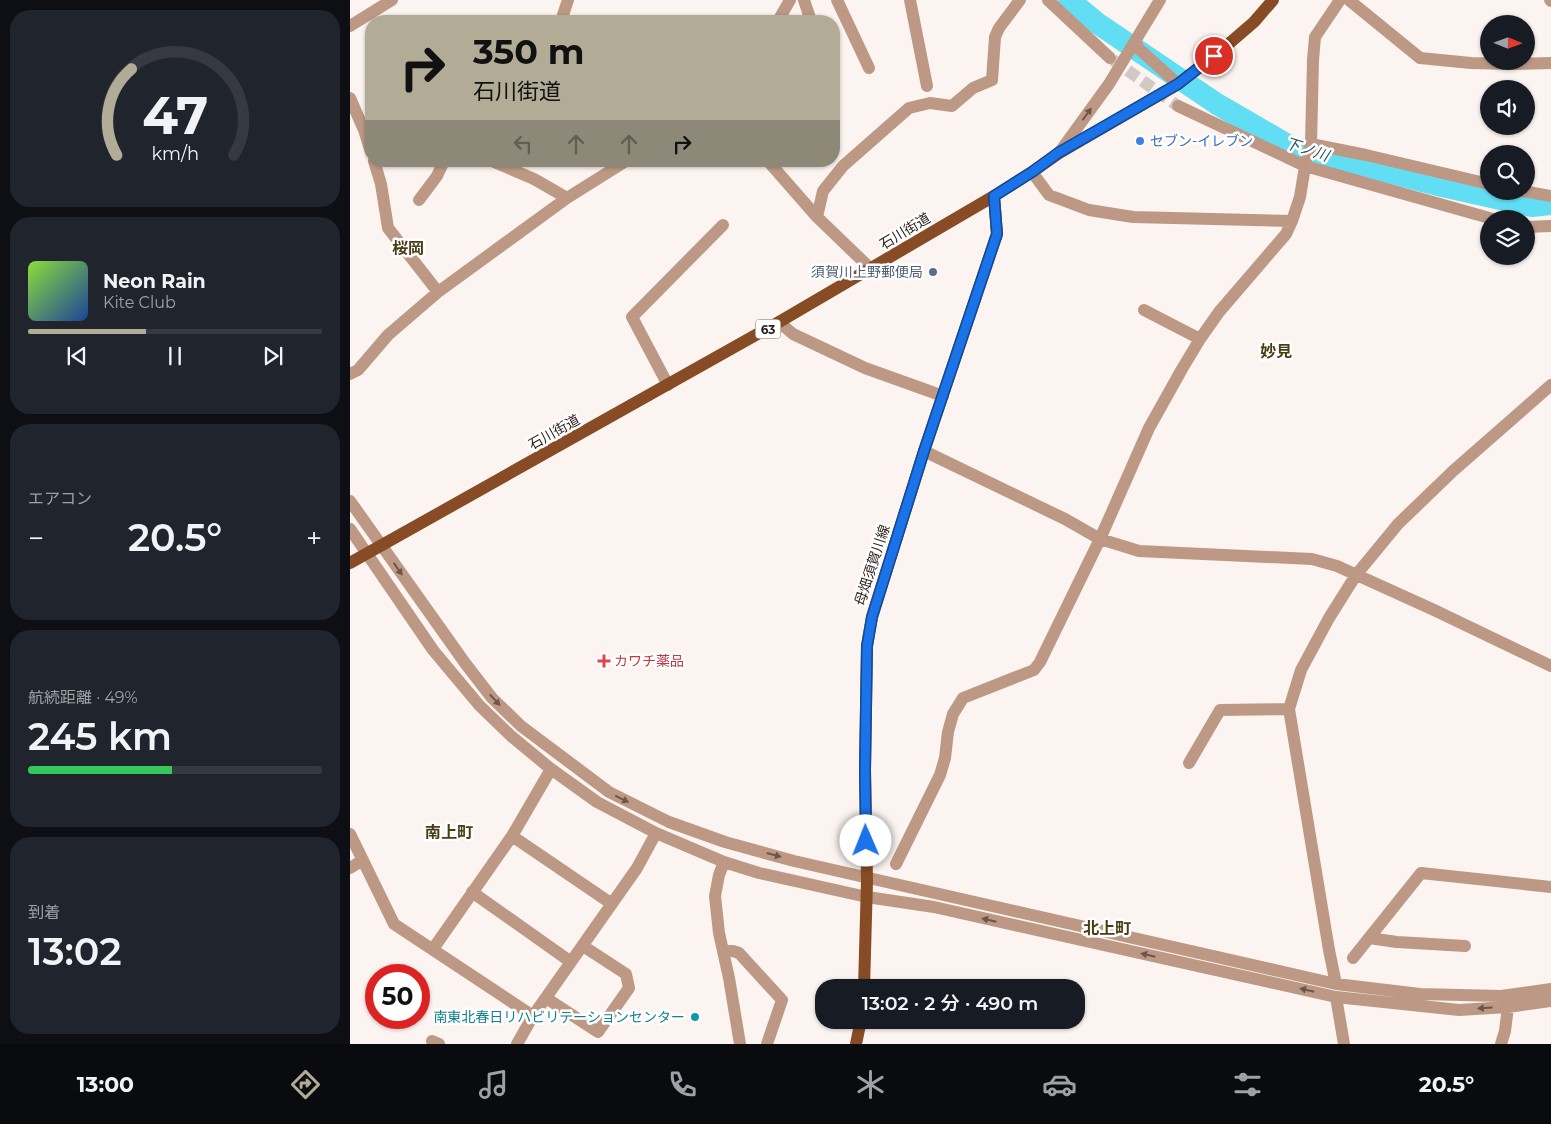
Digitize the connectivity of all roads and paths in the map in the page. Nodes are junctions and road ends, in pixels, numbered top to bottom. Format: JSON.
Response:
{"nodes":[{"id":1,"x":392,"y":0,"type":"edge"},
{"id":2,"x":568,"y":0,"type":"edge"},
{"id":3,"x":790,"y":0,"type":"edge"},
{"id":4,"x":804,"y":0,"type":"edge"},
{"id":5,"x":837,"y":0,"type":"edge"},
{"id":6,"x":910,"y":0,"type":"edge"},
{"id":7,"x":1020,"y":0,"type":"edge"},
{"id":8,"x":1048,"y":0,"type":"edge"},
{"id":9,"x":1160,"y":0,"type":"edge"},
{"id":10,"x":1273,"y":0,"type":"edge"},
{"id":11,"x":1340,"y":0,"type":"edge"},
{"id":12,"x":1349,"y":0,"type":"edge"},
{"id":13,"x":368,"y":15,"type":"edge"},
{"id":14,"x":563,"y":15,"type":"edge"},
{"id":15,"x":781,"y":15,"type":"edge"},
{"id":16,"x":809,"y":15,"type":"edge"},
{"id":17,"x":365,"y":17,"type":"edge"},
{"id":18,"x":350,"y":26,"type":"edge"},
{"id":19,"x":1136,"y":41,"type":"junction"},
{"id":20,"x":1110,"y":58,"type":"tunnel mouth"},
{"id":21,"x":1551,"y":63,"type":"edge"},
{"id":22,"x":868,"y":68,"type":"dead end"},
{"id":23,"x":1178,"y":84,"type":"junction"},
{"id":24,"x":927,"y":86,"type":"dead end"},
{"id":25,"x":350,"y":98,"type":"edge"},
{"id":26,"x":1178,"y":106,"type":"tunnel mouth"},
{"id":27,"x":365,"y":133,"type":"edge"},
{"id":28,"x":1311,"y":144,"type":"junction"},
{"id":29,"x":1058,"y":153,"type":"junction"},
{"id":30,"x":1305,"y":166,"type":"junction"},
{"id":31,"x":376,"y":167,"type":"edge"},
{"id":32,"x":441,"y":167,"type":"edge"},
{"id":33,"x":506,"y":167,"type":"edge"},
{"id":34,"x":617,"y":167,"type":"edge"},
{"id":35,"x":773,"y":167,"type":"edge"},
{"id":36,"x":1032,"y":172,"type":"junction"},
{"id":37,"x":1480,"y":182,"type":"edge"},
{"id":38,"x":1535,"y":193,"type":"edge"},
{"id":39,"x":994,"y":196,"type":"junction"},
{"id":40,"x":1551,"y":196,"type":"edge"},
{"id":41,"x":568,"y":198,"type":"junction"},
{"id":42,"x":419,"y":200,"type":"dead end"},
{"id":43,"x":1480,"y":215,"type":"edge"},
{"id":44,"x":817,"y":217,"type":"junction"},
{"id":45,"x":1292,"y":221,"type":"junction"},
{"id":46,"x":723,"y":225,"type":"dead end"},
{"id":47,"x":1551,"y":226,"type":"edge"},
{"id":48,"x":1535,"y":227,"type":"edge"},
{"id":49,"x":871,"y":270,"type":"junction"},
{"id":50,"x":438,"y":292,"type":"junction"},
{"id":51,"x":1144,"y":310,"type":"dead end"},
{"id":52,"x":779,"y":322,"type":"junction"},
{"id":53,"x":1200,"y":339,"type":"junction"},
{"id":54,"x":350,"y":374,"type":"edge"},
{"id":55,"x":668,"y":385,"type":"junction"},
{"id":56,"x":1551,"y":385,"type":"edge"},
{"id":57,"x":943,"y":396,"type":"junction"},
{"id":58,"x":924,"y":451,"type":"junction"},
{"id":59,"x":350,"y":501,"type":"edge"},
{"id":60,"x":350,"y":528,"type":"edge"},
{"id":61,"x":1100,"y":539,"type":"junction"},
{"id":62,"x":381,"y":545,"type":"junction"},
{"id":63,"x":367,"y":553,"type":"junction"},
{"id":64,"x":350,"y":563,"type":"edge"},
{"id":65,"x":1356,"y":575,"type":"junction"},
{"id":66,"x":1551,"y":666,"type":"edge"},
{"id":67,"x":1289,"y":709,"type":"junction"},
{"id":68,"x":1189,"y":763,"type":"dead end"},
{"id":69,"x":551,"y":769,"type":"junction"},
{"id":70,"x":656,"y":833,"type":"junction"},
{"id":71,"x":350,"y":834,"type":"edge"},
{"id":72,"x":512,"y":836,"type":"junction"},
{"id":73,"x":362,"y":860,"type":"junction"},
{"id":74,"x":724,"y":862,"type":"junction"},
{"id":75,"x":896,"y":864,"type":"dead end"},
{"id":76,"x":350,"y":868,"type":"edge"},
{"id":77,"x":867,"y":885,"type":"junction"},
{"id":78,"x":1551,"y":887,"type":"edge"},
{"id":79,"x":472,"y":892,"type":"junction"},
{"id":80,"x":612,"y":904,"type":"junction"},
{"id":81,"x":1369,"y":938,"type":"junction"},
{"id":82,"x":583,"y":946,"type":"junction"},
{"id":83,"x":1466,"y":946,"type":"dead end"},
{"id":84,"x":433,"y":949,"type":"junction"},
{"id":85,"x":723,"y":951,"type":"junction"},
{"id":86,"x":1353,"y":958,"type":"dead end"},
{"id":87,"x":571,"y":962,"type":"junction"},
{"id":88,"x":864,"y":979,"type":"edge"},
{"id":89,"x":1551,"y":989,"type":"edge"},
{"id":90,"x":1336,"y":990,"type":"junction"},
{"id":91,"x":546,"y":998,"type":"junction"},
{"id":92,"x":1551,"y":1001,"type":"edge"},
{"id":93,"x":1508,"y":1007,"type":"junction"},
{"id":94,"x":533,"y":1016,"type":"junction"},
{"id":95,"x":859,"y":1029,"type":"edge"},
{"id":96,"x":516,"y":1044,"type":"edge"},
{"id":97,"x":740,"y":1044,"type":"edge"},
{"id":98,"x":767,"y":1044,"type":"edge"},
{"id":99,"x":856,"y":1044,"type":"edge"},
{"id":100,"x":1344,"y":1044,"type":"edge"},
{"id":101,"x":1501,"y":1044,"type":"edge"}],
"edges":[{"from":1,"to":13,"type":"street"},
{"from":2,"to":14,"type":"street"},
{"from":3,"to":15,"type":"street"},
{"from":4,"to":16,"type":"street"},
{"from":5,"to":22,"type":"street"},
{"from":6,"to":24,"type":"street"},
{"from":7,"to":44,"type":"street"},
{"from":8,"to":20,"type":"street"},
{"from":9,"to":19,"type":"street"},
{"from":10,"to":23,"type":"main road","name":"石川街道","number":"63"},
{"from":11,"to":28,"type":"street"},
{"from":12,"to":21,"type":"street"},
{"from":17,"to":18,"type":"street"},
{"from":19,"to":23,"type":"street"},
{"from":29,"to":19,"type":"street","one_way":true},
{"from":23,"to":29,"type":"main road","name":"石川街道","number":"63"},
{"from":25,"to":27,"type":"street"},
{"from":26,"to":30,"type":"street"},
{"from":28,"to":30,"type":"street"},
{"from":28,"to":37,"type":"street"},
{"from":29,"to":36,"type":"main road","name":"石川街道","number":"63"},
{"from":30,"to":43,"type":"street"},
{"from":30,"to":45,"type":"street"},
{"from":31,"to":50,"type":"street"},
{"from":32,"to":42,"type":"street"},
{"from":33,"to":41,"type":"street"},
{"from":34,"to":41,"type":"street"},
{"from":35,"to":44,"type":"street"},
{"from":36,"to":39,"type":"main road","name":"石川街道","number":"63"},
{"from":36,"to":45,"type":"street"},
{"from":38,"to":40,"type":"street"},
{"from":39,"to":49,"type":"main road","name":"石川街道","number":"63"},
{"from":39,"to":57,"type":"main road","name":"母畑須賀川線"},
{"from":41,"to":50,"type":"street"},
{"from":44,"to":49,"type":"street"},
{"from":45,"to":53,"type":"street"},
{"from":46,"to":55,"type":"street"},
{"from":47,"to":48,"type":"street"},
{"from":49,"to":52,"type":"main road","name":"石川街道","number":"63"},
{"from":50,"to":54,"type":"street"},
{"from":51,"to":53,"type":"street"},
{"from":52,"to":55,"type":"main road","name":"石川街道","number":"63"},
{"from":52,"to":57,"type":"street"},
{"from":53,"to":61,"type":"street"},
{"from":55,"to":62,"type":"main road","name":"石川街道","number":"63"},
{"from":56,"to":65,"type":"street"},
{"from":57,"to":58,"type":"main road","name":"母畑須賀川線"},
{"from":58,"to":61,"type":"street"},
{"from":58,"to":77,"type":"main road","name":"母畑須賀川線"},
{"from":59,"to":62,"type":"street"},
{"from":60,"to":63,"type":"street"},
{"from":61,"to":65,"type":"street"},
{"from":61,"to":75,"type":"street"},
{"from":62,"to":63,"type":"main road","name":"石川街道","number":"63"},
{"from":62,"to":77,"type":"street","one_way":true},
{"from":63,"to":64,"type":"main road","name":"石川街道","number":"63"},
{"from":63,"to":69,"type":"street"},
{"from":65,"to":66,"type":"street"},
{"from":65,"to":67,"type":"street"},
{"from":67,"to":68,"type":"street"},
{"from":67,"to":90,"type":"street"},
{"from":69,"to":70,"type":"street"},
{"from":69,"to":72,"type":"street"},
{"from":70,"to":74,"type":"street"},
{"from":70,"to":80,"type":"street"},
{"from":71,"to":73,"type":"street"},
{"from":72,"to":79,"type":"street"},
{"from":72,"to":80,"type":"street"},
{"from":73,"to":76,"type":"street"},
{"from":73,"to":84,"type":"street"},
{"from":74,"to":77,"type":"street"},
{"from":74,"to":85,"type":"street"},
{"from":77,"to":88,"type":"main road","name":"母畑須賀川線"},
{"from":77,"to":90,"type":"street"},
{"from":90,"to":77,"type":"street","one_way":true},
{"from":78,"to":81,"type":"street"},
{"from":79,"to":84,"type":"street"},
{"from":79,"to":87,"type":"street"},
{"from":80,"to":82,"type":"street"},
{"from":81,"to":83,"type":"street"},
{"from":81,"to":86,"type":"street"},
{"from":82,"to":87,"type":"street"},
{"from":82,"to":91,"type":"street"},
{"from":84,"to":94,"type":"street"},
{"from":85,"to":97,"type":"street"},
{"from":85,"to":98,"type":"street"},
{"from":87,"to":91,"type":"street"},
{"from":89,"to":90,"type":"street"},
{"from":93,"to":90,"type":"street","one_way":true},
{"from":90,"to":100,"type":"street"},
{"from":91,"to":94,"type":"street"},
{"from":92,"to":93,"type":"street"},
{"from":93,"to":101,"type":"street"},
{"from":94,"to":96,"type":"street"},
{"from":95,"to":99,"type":"main road"}]}
